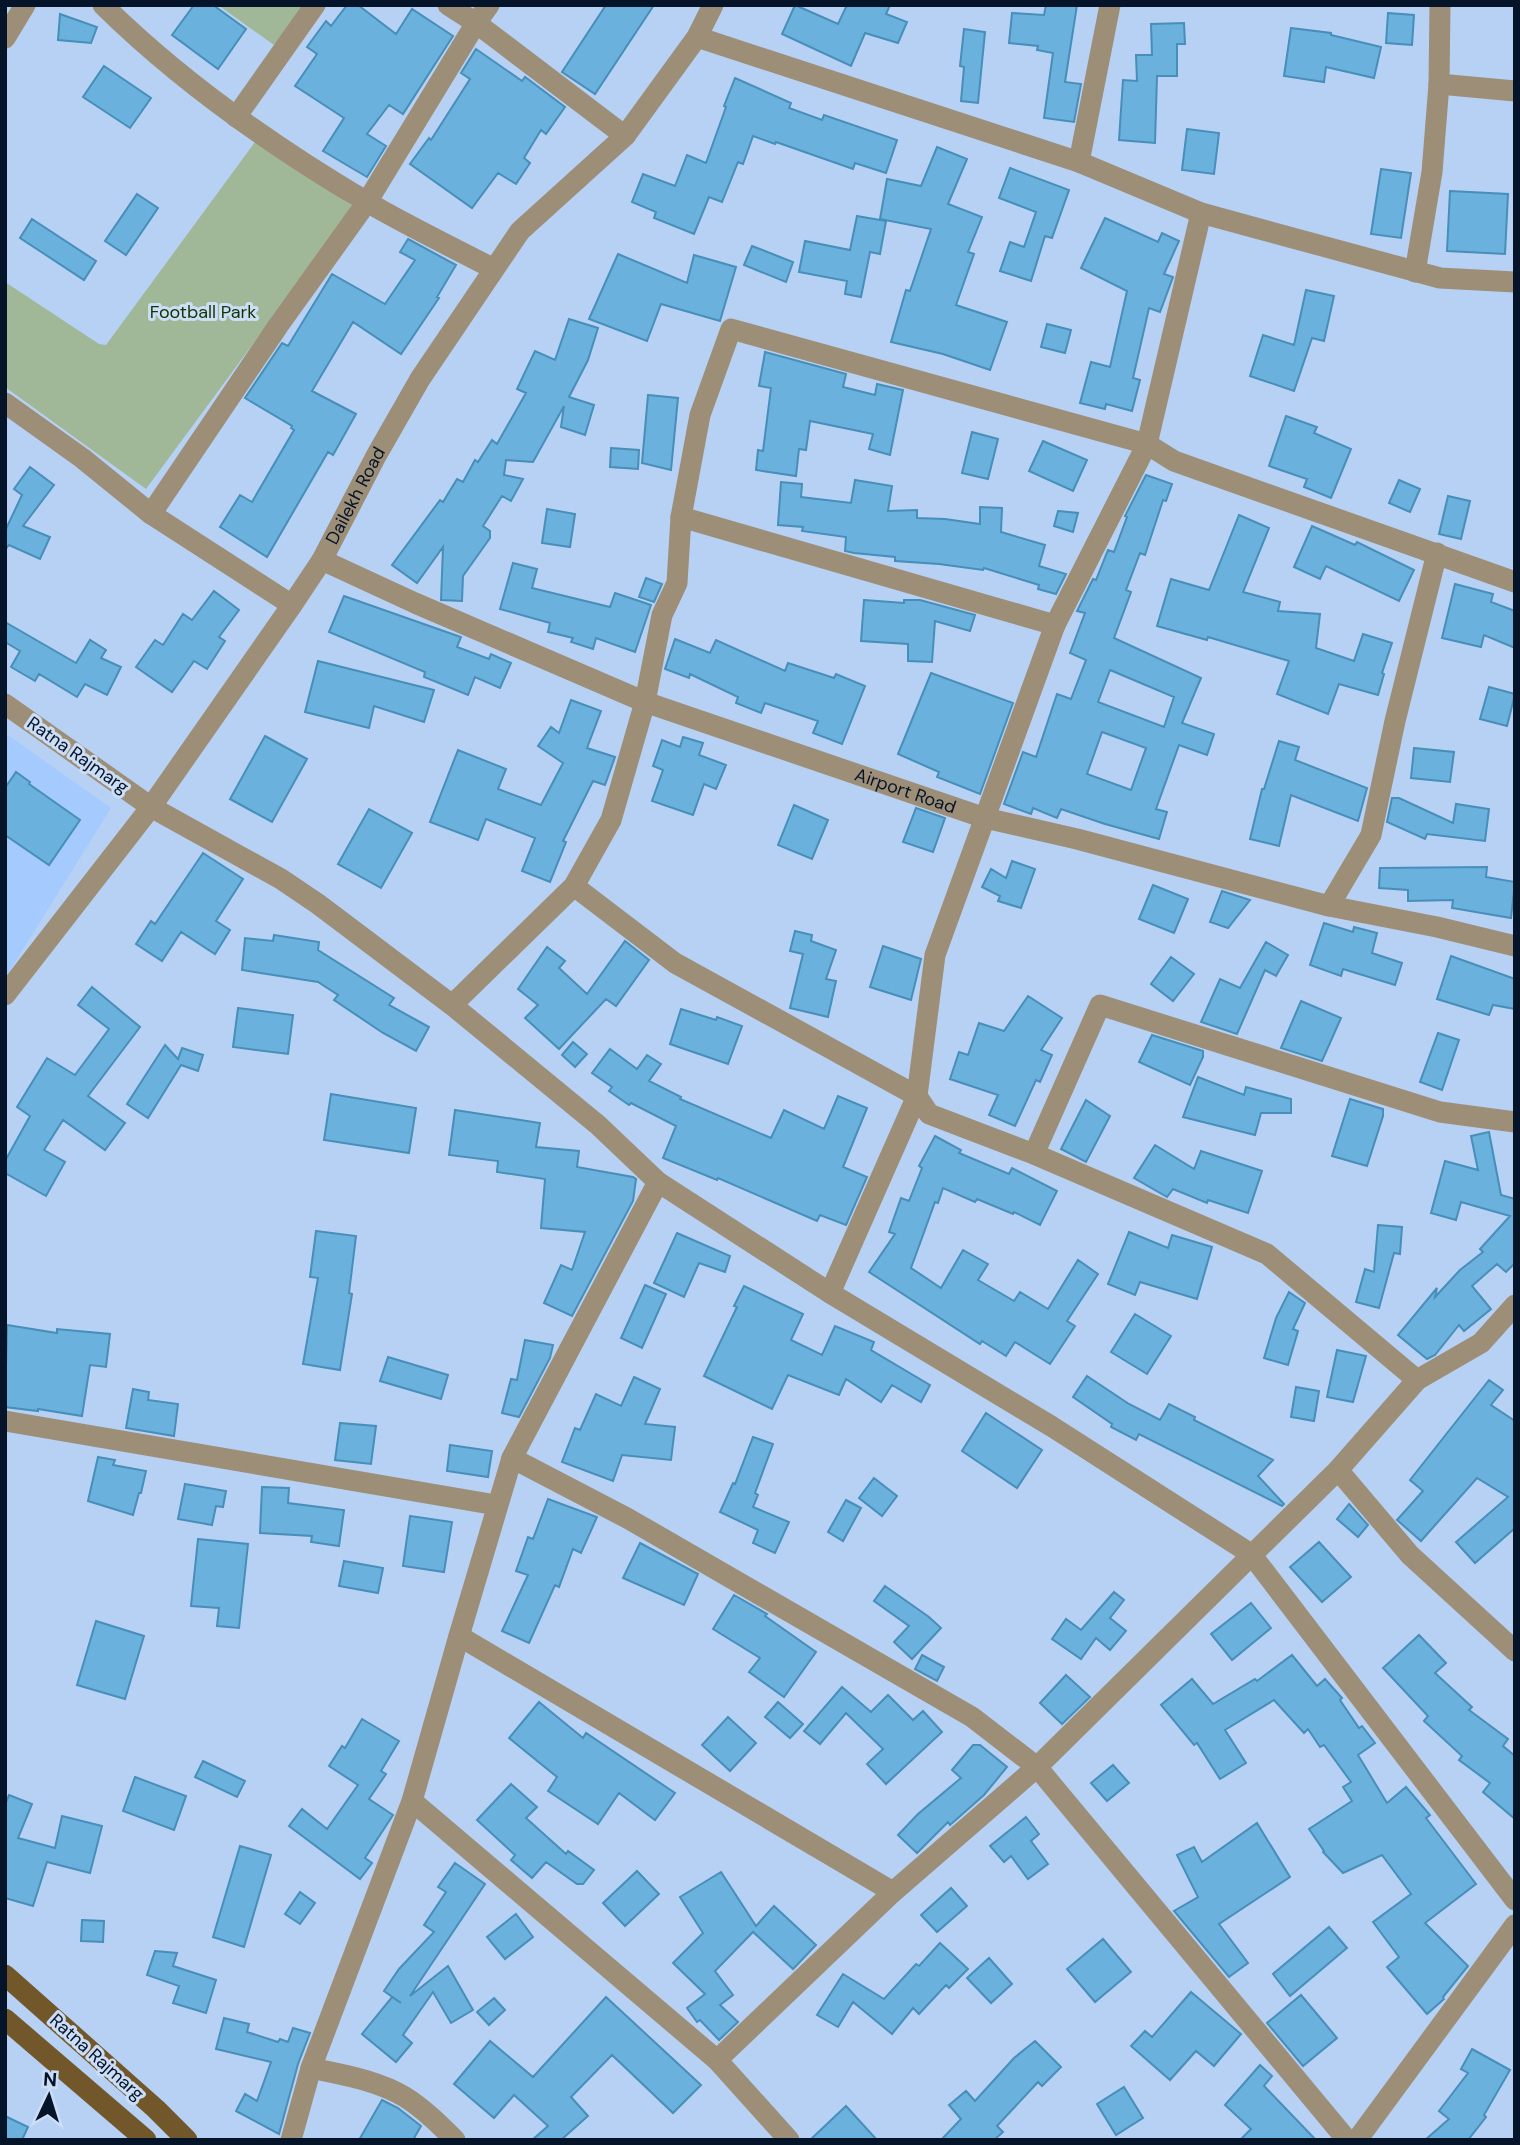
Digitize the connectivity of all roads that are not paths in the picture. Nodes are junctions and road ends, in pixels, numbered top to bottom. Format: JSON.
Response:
{"nodes":[{"id":1,"x":25,"y":5,"type":"edge"},
{"id":2,"x":103,"y":5,"type":"edge"},
{"id":3,"x":315,"y":5,"type":"edge"},
{"id":4,"x":448,"y":5,"type":"edge"},
{"id":5,"x":489,"y":5,"type":"edge"},
{"id":6,"x":713,"y":5,"type":"edge"},
{"id":7,"x":1110,"y":5,"type":"edge"},
{"id":8,"x":1440,"y":5,"type":"edge"},
{"id":9,"x":476,"y":23,"type":"junction"},
{"id":10,"x":697,"y":37,"type":"junction"},
{"id":11,"x":5,"y":38,"type":"edge"},
{"id":12,"x":1439,"y":84,"type":"junction"},
{"id":13,"x":1515,"y":91,"type":"edge"},
{"id":14,"x":236,"y":117,"type":"junction"},
{"id":15,"x":625,"y":136,"type":"junction"},
{"id":16,"x":1079,"y":162,"type":"junction"},
{"id":17,"x":367,"y":202,"type":"junction"},
{"id":18,"x":1201,"y":213,"type":"junction"},
{"id":19,"x":494,"y":269,"type":"junction"},
{"id":20,"x":1415,"y":272,"type":"junction"},
{"id":21,"x":1515,"y":282,"type":"edge"},
{"id":22,"x":5,"y":403,"type":"edge"},
{"id":23,"x":1147,"y":444,"type":"junction"},
{"id":24,"x":151,"y":514,"type":"junction"},
{"id":25,"x":681,"y":517,"type":"junction"},
{"id":26,"x":1437,"y":554,"type":"junction"},
{"id":27,"x":322,"y":560,"type":"junction"},
{"id":28,"x":1515,"y":582,"type":"edge"},
{"id":29,"x":292,"y":605,"type":"junction"},
{"id":30,"x":1055,"y":625,"type":"junction"},
{"id":31,"x":645,"y":702,"type":"junction"},
{"id":32,"x":5,"y":704,"type":"edge"},
{"id":33,"x":151,"y":807,"type":"junction"},
{"id":34,"x":985,"y":818,"type":"junction"},
{"id":35,"x":574,"y":886,"type":"junction"},
{"id":36,"x":1328,"y":906,"type":"junction"},
{"id":37,"x":1515,"y":946,"type":"edge"},
{"id":38,"x":5,"y":995,"type":"edge"},
{"id":39,"x":452,"y":1005,"type":"junction"},
{"id":40,"x":917,"y":1096,"type":"junction"},
{"id":41,"x":1515,"y":1122,"type":"edge"},
{"id":42,"x":1034,"y":1154,"type":"junction"},
{"id":43,"x":658,"y":1182,"type":"junction"},
{"id":44,"x":830,"y":1293,"type":"junction"},
{"id":45,"x":1515,"y":1305,"type":"edge"},
{"id":46,"x":1417,"y":1380,"type":"junction"},
{"id":47,"x":5,"y":1421,"type":"edge"},
{"id":48,"x":512,"y":1458,"type":"junction"},
{"id":49,"x":1338,"y":1470,"type":"junction"},
{"id":50,"x":496,"y":1505,"type":"junction"},
{"id":51,"x":1251,"y":1554,"type":"junction"},
{"id":52,"x":458,"y":1636,"type":"junction"},
{"id":53,"x":1515,"y":1651,"type":"edge"},
{"id":54,"x":1037,"y":1767,"type":"junction"},
{"id":55,"x":412,"y":1801,"type":"junction"},
{"id":56,"x":893,"y":1892,"type":"junction"},
{"id":57,"x":1515,"y":1900,"type":"edge"},
{"id":58,"x":1515,"y":1925,"type":"edge"},
{"id":59,"x":5,"y":1975,"type":"edge"},
{"id":60,"x":8,"y":2027,"type":"edge"},
{"id":61,"x":717,"y":2060,"type":"junction"},
{"id":62,"x":311,"y":2068,"type":"junction"},
{"id":63,"x":146,"y":2140,"type":"edge"},
{"id":64,"x":187,"y":2140,"type":"edge"},
{"id":65,"x":291,"y":2140,"type":"edge"},
{"id":66,"x":456,"y":2140,"type":"edge"},
{"id":67,"x":789,"y":2140,"type":"edge"},
{"id":68,"x":1347,"y":2140,"type":"edge"},
{"id":69,"x":1357,"y":2140,"type":"edge"}],
"edges":[{"from":1,"to":11,"type":"street"},
{"from":2,"to":14,"type":"street"},
{"from":3,"to":14,"type":"street"},
{"from":4,"to":9,"type":"street"},
{"from":5,"to":9,"type":"street"},
{"from":6,"to":10,"type":"street","name":"Dailekh Road"},
{"from":7,"to":16,"type":"street"},
{"from":8,"to":12,"type":"street"},
{"from":9,"to":15,"type":"street"},
{"from":9,"to":17,"type":"street"},
{"from":10,"to":15,"type":"street","name":"Dailekh Road"},
{"from":10,"to":16,"type":"street"},
{"from":12,"to":13,"type":"street"},
{"from":12,"to":20,"type":"street"},
{"from":14,"to":17,"type":"street"},
{"from":15,"to":19,"type":"street","name":"Dailekh Road"},
{"from":16,"to":18,"type":"street"},
{"from":17,"to":19,"type":"street"},
{"from":17,"to":24,"type":"street"},
{"from":18,"to":20,"type":"street"},
{"from":18,"to":23,"type":"street"},
{"from":19,"to":27,"type":"street","name":"Dailekh Road"},
{"from":20,"to":21,"type":"street"},
{"from":22,"to":24,"type":"street"},
{"from":23,"to":25,"type":"street"},
{"from":23,"to":26,"type":"street"},
{"from":23,"to":30,"type":"street"},
{"from":24,"to":29,"type":"street"},
{"from":25,"to":30,"type":"street"},
{"from":25,"to":31,"type":"street"},
{"from":26,"to":28,"type":"street"},
{"from":26,"to":36,"type":"street"},
{"from":27,"to":29,"type":"street","name":"Dailekh Road"},
{"from":27,"to":31,"type":"street","name":"Airport Road"},
{"from":29,"to":33,"type":"street","name":"Dailekh Road"},
{"from":30,"to":34,"type":"street"},
{"from":31,"to":34,"type":"street","name":"Airport Road"},
{"from":31,"to":35,"type":"street"},
{"from":32,"to":33,"type":"street","name":"Ratna Rajmarg"},
{"from":33,"to":38,"type":"street","name":"Dailekh Road"},
{"from":33,"to":39,"type":"street","name":"Ratna Rajmarg"},
{"from":34,"to":36,"type":"street","name":"Airport Road"},
{"from":34,"to":40,"type":"street"},
{"from":35,"to":39,"type":"street"},
{"from":35,"to":40,"type":"street"},
{"from":36,"to":37,"type":"street","name":"Airport Road"},
{"from":39,"to":43,"type":"street","name":"Ratna Rajmarg"},
{"from":40,"to":42,"type":"street"},
{"from":40,"to":44,"type":"street"},
{"from":41,"to":42,"type":"street"},
{"from":42,"to":46,"type":"street"},
{"from":43,"to":44,"type":"street","name":"Ratna Rajmarg"},
{"from":43,"to":48,"type":"street"},
{"from":44,"to":51,"type":"street","name":"Ratna Rajmarg"},
{"from":45,"to":46,"type":"street"},
{"from":46,"to":49,"type":"street"},
{"from":47,"to":50,"type":"street"},
{"from":48,"to":50,"type":"street"},
{"from":48,"to":54,"type":"street"},
{"from":49,"to":51,"type":"street"},
{"from":49,"to":53,"type":"street"},
{"from":50,"to":52,"type":"street"},
{"from":51,"to":54,"type":"street"},
{"from":51,"to":57,"type":"street"},
{"from":52,"to":55,"type":"street"},
{"from":52,"to":56,"type":"street"},
{"from":54,"to":56,"type":"street"},
{"from":54,"to":68,"type":"street"},
{"from":55,"to":61,"type":"street"},
{"from":55,"to":62,"type":"street"},
{"from":56,"to":61,"type":"street"},
{"from":58,"to":69,"type":"street"},
{"from":59,"to":64,"type":"main road","name":"Ratna Rajmarg"},
{"from":60,"to":63,"type":"main road","name":"Ratna Rajmarg"},
{"from":61,"to":67,"type":"street"},
{"from":62,"to":65,"type":"street"},
{"from":62,"to":66,"type":"street"}]}
